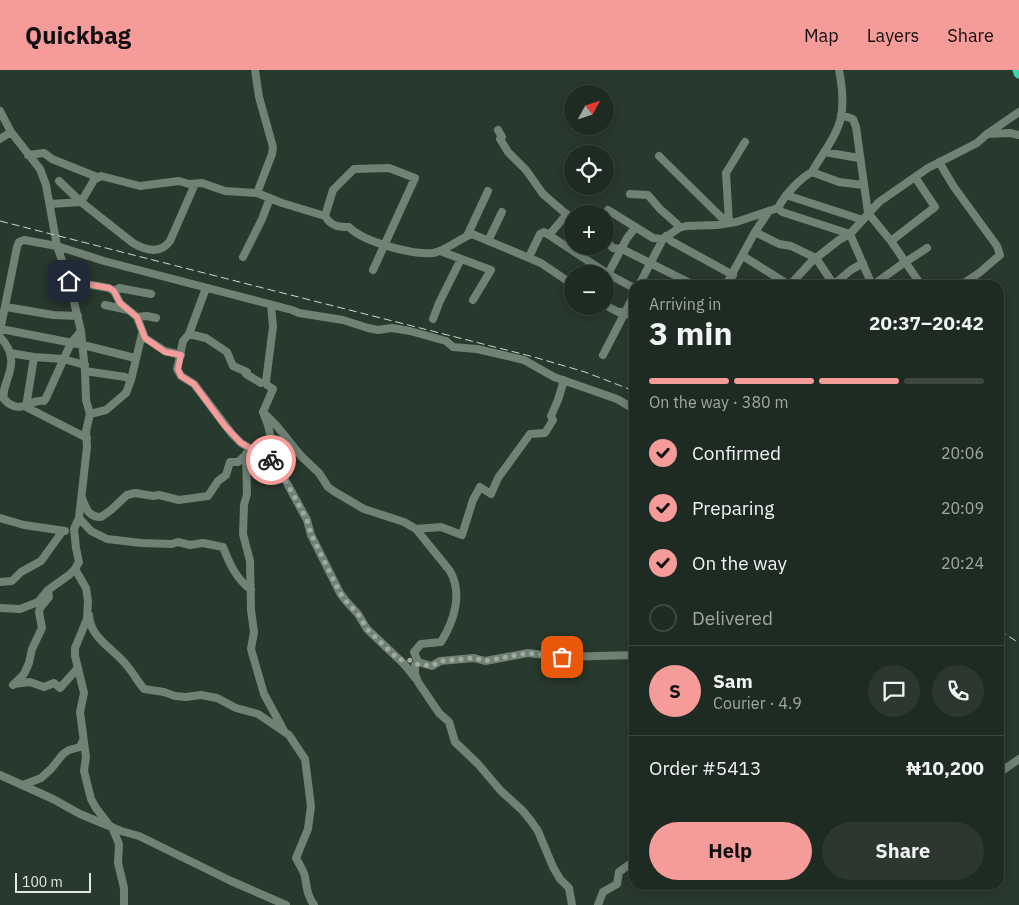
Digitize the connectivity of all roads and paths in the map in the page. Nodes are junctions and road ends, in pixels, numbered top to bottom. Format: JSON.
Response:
{"nodes":[{"id":1,"x":255,"y":70,"type":"edge"},
{"id":2,"x":839,"y":70,"type":"edge"},
{"id":3,"x":0,"y":111,"type":"edge"},
{"id":4,"x":1019,"y":112,"type":"edge"},
{"id":5,"x":841,"y":115,"type":"junction"},
{"id":6,"x":498,"y":130,"type":"dead end"},
{"id":7,"x":11,"y":132,"type":"junction"},
{"id":8,"x":986,"y":134,"type":"junction"},
{"id":9,"x":1019,"y":135,"type":"edge"},
{"id":10,"x":0,"y":140,"type":"edge"},
{"id":11,"x":745,"y":142,"type":"dead end"},
{"id":12,"x":824,"y":152,"type":"junction"},
{"id":13,"x":28,"y":155,"type":"junction"},
{"id":14,"x":659,"y":156,"type":"dead end"},
{"id":15,"x":859,"y":158,"type":"junction"},
{"id":16,"x":939,"y":162,"type":"junction"},
{"id":17,"x":812,"y":172,"type":"junction"},
{"id":18,"x":97,"y":177,"type":"junction"},
{"id":19,"x":914,"y":177,"type":"junction"},
{"id":20,"x":59,"y":181,"type":"dead end"},
{"id":21,"x":196,"y":184,"type":"junction"},
{"id":22,"x":864,"y":185,"type":"junction"},
{"id":23,"x":488,"y":191,"type":"dead end"},
{"id":24,"x":257,"y":193,"type":"junction"},
{"id":25,"x":630,"y":194,"type":"dead end"},
{"id":26,"x":786,"y":195,"type":"junction"},
{"id":27,"x":270,"y":198,"type":"junction"},
{"id":28,"x":81,"y":202,"type":"junction"},
{"id":29,"x":50,"y":204,"type":"junction"},
{"id":30,"x":778,"y":208,"type":"junction"},
{"id":31,"x":768,"y":211,"type":"junction"},
{"id":32,"x":502,"y":212,"type":"dead end"},
{"id":33,"x":564,"y":212,"type":"edge"},
{"id":34,"x":868,"y":212,"type":"junction"},
{"id":35,"x":614,"y":214,"type":"edge"},
{"id":36,"x":325,"y":216,"type":"junction"},
{"id":37,"x":863,"y":220,"type":"junction"},
{"id":38,"x":564,"y":222,"type":"edge"},
{"id":39,"x":729,"y":223,"type":"junction"},
{"id":40,"x":636,"y":227,"type":"junction"},
{"id":41,"x":678,"y":228,"type":"junction"},
{"id":42,"x":755,"y":232,"type":"junction"},
{"id":43,"x":850,"y":234,"type":"junction"},
{"id":44,"x":549,"y":235,"type":"junction"},
{"id":45,"x":468,"y":236,"type":"junction"},
{"id":46,"x":664,"y":238,"type":"junction"},
{"id":47,"x":488,"y":240,"type":"junction"},
{"id":48,"x":891,"y":241,"type":"junction"},
{"id":49,"x":384,"y":244,"type":"junction"},
{"id":50,"x":57,"y":246,"type":"junction"},
{"id":51,"x":614,"y":248,"type":"edge"},
{"id":52,"x":927,"y":248,"type":"dead end"},
{"id":53,"x":622,"y":249,"type":"junction"},
{"id":54,"x":440,"y":251,"type":"junction"},
{"id":55,"x":743,"y":256,"type":"junction"},
{"id":56,"x":243,"y":257,"type":"dead end"},
{"id":57,"x":529,"y":257,"type":"junction"},
{"id":58,"x":816,"y":258,"type":"junction"},
{"id":59,"x":461,"y":259,"type":"junction"},
{"id":60,"x":650,"y":262,"type":"junction"},
{"id":61,"x":905,"y":262,"type":"junction"},
{"id":62,"x":863,"y":264,"type":"junction"},
{"id":63,"x":594,"y":265,"type":"edge"},
{"id":64,"x":613,"y":265,"type":"edge"},
{"id":65,"x":373,"y":270,"type":"dead end"},
{"id":66,"x":733,"y":275,"type":"junction"},
{"id":67,"x":614,"y":277,"type":"edge"},
{"id":68,"x":564,"y":279,"type":"edge"},
{"id":69,"x":641,"y":280,"type":"edge"},
{"id":70,"x":684,"y":280,"type":"edge"},
{"id":71,"x":730,"y":280,"type":"edge"},
{"id":72,"x":782,"y":280,"type":"edge"},
{"id":73,"x":795,"y":280,"type":"edge"},
{"id":74,"x":830,"y":280,"type":"edge"},
{"id":75,"x":839,"y":280,"type":"edge"},
{"id":76,"x":871,"y":280,"type":"edge"},
{"id":77,"x":880,"y":280,"type":"edge"},
{"id":78,"x":918,"y":280,"type":"edge"},
{"id":79,"x":968,"y":280,"type":"edge"},
{"id":80,"x":69,"y":281,"type":"junction"},
{"id":81,"x":629,"y":285,"type":"edge"},
{"id":82,"x":206,"y":288,"type":"junction"},
{"id":83,"x":114,"y":291,"type":"junction"},
{"id":84,"x":151,"y":294,"type":"dead end"},
{"id":85,"x":473,"y":300,"type":"dead end"},
{"id":86,"x":629,"y":304,"type":"edge"},
{"id":87,"x":105,"y":305,"type":"dead end"},
{"id":88,"x":271,"y":305,"type":"junction"},
{"id":89,"x":6,"y":307,"type":"junction"},
{"id":90,"x":128,"y":310,"type":"junction"},
{"id":91,"x":614,"y":310,"type":"edge"},
{"id":92,"x":624,"y":312,"type":"junction"},
{"id":93,"x":629,"y":314,"type":"edge"},
{"id":94,"x":78,"y":316,"type":"junction"},
{"id":95,"x":137,"y":317,"type":"junction"},
{"id":96,"x":156,"y":318,"type":"dead end"},
{"id":97,"x":433,"y":320,"type":"dead end"},
{"id":98,"x":81,"y":331,"type":"junction"},
{"id":99,"x":0,"y":332,"type":"edge"},
{"id":100,"x":142,"y":334,"type":"junction"},
{"id":101,"x":189,"y":334,"type":"junction"},
{"id":102,"x":71,"y":343,"type":"junction"},
{"id":103,"x":83,"y":345,"type":"junction"},
{"id":104,"x":10,"y":353,"type":"junction"},
{"id":105,"x":181,"y":355,"type":"junction"},
{"id":106,"x":603,"y":355,"type":"dead end"},
{"id":107,"x":34,"y":357,"type":"junction"},
{"id":108,"x":135,"y":358,"type":"junction"},
{"id":109,"x":63,"y":359,"type":"junction"},
{"id":110,"x":85,"y":368,"type":"junction"},
{"id":111,"x":131,"y":380,"type":"junction"},
{"id":112,"x":564,"y":380,"type":"junction"},
{"id":113,"x":266,"y":381,"type":"junction"},
{"id":114,"x":1,"y":385,"type":"edge"},
{"id":115,"x":2,"y":401,"type":"edge"},
{"id":116,"x":629,"y":405,"type":"edge"},
{"id":117,"x":26,"y":407,"type":"junction"},
{"id":118,"x":263,"y":412,"type":"junction"},
{"id":119,"x":90,"y":414,"type":"junction"},
{"id":120,"x":87,"y":438,"type":"junction"},
{"id":121,"x":249,"y":452,"type":"junction"},
{"id":122,"x":276,"y":463,"type":"junction"},
{"id":123,"x":81,"y":495,"type":"junction"},
{"id":124,"x":0,"y":518,"type":"edge"},
{"id":125,"x":79,"y":518,"type":"junction"},
{"id":126,"x":416,"y":528,"type":"junction"},
{"id":127,"x":74,"y":529,"type":"junction"},
{"id":128,"x":62,"y":532,"type":"junction"},
{"id":129,"x":75,"y":569,"type":"junction"},
{"id":130,"x":0,"y":582,"type":"edge"},
{"id":131,"x":48,"y":590,"type":"junction"},
{"id":132,"x":251,"y":590,"type":"junction"},
{"id":133,"x":88,"y":601,"type":"junction"},
{"id":134,"x":0,"y":608,"type":"edge"},
{"id":135,"x":629,"y":655,"type":"edge"},
{"id":136,"x":399,"y":660,"type":"junction"},
{"id":137,"x":417,"y":663,"type":"junction"},
{"id":138,"x":78,"y":668,"type":"junction"},
{"id":139,"x":418,"y":682,"type":"junction"},
{"id":140,"x":286,"y":732,"type":"junction"},
{"id":141,"x":83,"y":738,"type":"junction"},
{"id":142,"x":1019,"y":759,"type":"edge"},
{"id":143,"x":1004,"y":770,"type":"edge"},
{"id":144,"x":0,"y":775,"type":"edge"},
{"id":145,"x":23,"y":785,"type":"junction"},
{"id":146,"x":111,"y":826,"type":"junction"},
{"id":147,"x":629,"y":865,"type":"edge"},
{"id":148,"x":124,"y":905,"type":"edge"},
{"id":149,"x":286,"y":905,"type":"edge"},
{"id":150,"x":314,"y":905,"type":"edge"},
{"id":151,"x":572,"y":905,"type":"edge"},
{"id":152,"x":598,"y":905,"type":"edge"}],
"edges":[{"from":1,"to":24,"type":"street"},
{"from":2,"to":5,"type":"street"},
{"from":3,"to":7,"type":"street"},
{"from":4,"to":8,"type":"street"},
{"from":5,"to":12,"type":"street"},
{"from":5,"to":15,"type":"street"},
{"from":6,"to":33,"type":"street"},
{"from":7,"to":10,"type":"street"},
{"from":7,"to":13,"type":"street"},
{"from":8,"to":9,"type":"street"},
{"from":8,"to":16,"type":"street"},
{"from":11,"to":39,"type":"street"},
{"from":12,"to":15,"type":"street"},
{"from":12,"to":17,"type":"street"},
{"from":13,"to":18,"type":"street"},
{"from":13,"to":29,"type":"street"},
{"from":14,"to":39,"type":"street"},
{"from":15,"to":22,"type":"street"},
{"from":16,"to":19,"type":"street"},
{"from":16,"to":79,"type":"street"},
{"from":17,"to":22,"type":"street"},
{"from":17,"to":26,"type":"street"},
{"from":18,"to":21,"type":"street"},
{"from":18,"to":28,"type":"street"},
{"from":19,"to":34,"type":"street"},
{"from":19,"to":48,"type":"street"},
{"from":20,"to":28,"type":"street"},
{"from":21,"to":24,"type":"street"},
{"from":21,"to":28,"type":"street"},
{"from":22,"to":34,"type":"street"},
{"from":23,"to":45,"type":"street"},
{"from":24,"to":27,"type":"street"},
{"from":25,"to":41,"type":"street"},
{"from":26,"to":30,"type":"street"},
{"from":26,"to":37,"type":"street"},
{"from":27,"to":36,"type":"street"},
{"from":27,"to":56,"type":"street"},
{"from":28,"to":29,"type":"street"},
{"from":29,"to":50,"type":"street"},
{"from":30,"to":31,"type":"street"},
{"from":30,"to":43,"type":"street"},
{"from":31,"to":39,"type":"street"},
{"from":31,"to":42,"type":"street"},
{"from":32,"to":47,"type":"street"},
{"from":34,"to":37,"type":"street"},
{"from":34,"to":48,"type":"street"},
{"from":35,"to":40,"type":"street"},
{"from":36,"to":49,"type":"street"},
{"from":36,"to":49,"type":"street"},
{"from":37,"to":43,"type":"street"},
{"from":38,"to":44,"type":"street"},
{"from":39,"to":41,"type":"street"},
{"from":40,"to":46,"type":"street"},
{"from":40,"to":53,"type":"street"},
{"from":41,"to":46,"type":"street"},
{"from":42,"to":55,"type":"street"},
{"from":42,"to":58,"type":"street"},
{"from":43,"to":58,"type":"street"},
{"from":43,"to":62,"type":"street"},
{"from":44,"to":57,"type":"street"},
{"from":44,"to":63,"type":"street"},
{"from":45,"to":47,"type":"street"},
{"from":45,"to":54,"type":"street"},
{"from":46,"to":60,"type":"street"},
{"from":46,"to":66,"type":"street"},
{"from":47,"to":57,"type":"street"},
{"from":48,"to":61,"type":"street"},
{"from":49,"to":54,"type":"street"},
{"from":49,"to":65,"type":"street"},
{"from":50,"to":80,"type":"street"},
{"from":50,"to":82,"type":"street"},
{"from":50,"to":89,"type":"street"},
{"from":51,"to":53,"type":"street"},
{"from":52,"to":61,"type":"street"},
{"from":53,"to":60,"type":"street"},
{"from":53,"to":64,"type":"street"},
{"from":54,"to":59,"type":"street"},
{"from":55,"to":66,"type":"street"},
{"from":55,"to":72,"type":"street"},
{"from":57,"to":68,"type":"street"},
{"from":58,"to":73,"type":"street"},
{"from":58,"to":74,"type":"street"},
{"from":59,"to":85,"type":"street"},
{"from":59,"to":97,"type":"street"},
{"from":60,"to":69,"type":"street"},
{"from":60,"to":70,"type":"street"},
{"from":61,"to":77,"type":"street"},
{"from":61,"to":78,"type":"street"},
{"from":62,"to":75,"type":"street"},
{"from":62,"to":76,"type":"street"},
{"from":66,"to":71,"type":"street"},
{"from":67,"to":81,"type":"street"},
{"from":80,"to":83,"type":"street"},
{"from":80,"to":94,"type":"street"},
{"from":82,"to":88,"type":"street"},
{"from":82,"to":101,"type":"street"},
{"from":83,"to":84,"type":"street"},
{"from":83,"to":90,"type":"street"},
{"from":86,"to":92,"type":"street"},
{"from":87,"to":90,"type":"street"},
{"from":88,"to":112,"type":"street"},
{"from":88,"to":113,"type":"street"},
{"from":89,"to":94,"type":"street"},
{"from":89,"to":99,"type":"street"},
{"from":90,"to":95,"type":"street"},
{"from":91,"to":92,"type":"street"},
{"from":92,"to":93,"type":"street"},
{"from":92,"to":106,"type":"street"},
{"from":94,"to":98,"type":"street"},
{"from":95,"to":96,"type":"street"},
{"from":95,"to":100,"type":"street"},
{"from":98,"to":102,"type":"street"},
{"from":98,"to":103,"type":"street"},
{"from":99,"to":102,"type":"street"},
{"from":99,"to":104,"type":"street"},
{"from":100,"to":105,"type":"street"},
{"from":100,"to":108,"type":"street"},
{"from":101,"to":105,"type":"street"},
{"from":101,"to":113,"type":"street"},
{"from":102,"to":103,"type":"street"},
{"from":102,"to":109,"type":"street"},
{"from":103,"to":108,"type":"street"},
{"from":103,"to":110,"type":"street"},
{"from":104,"to":107,"type":"street"},
{"from":104,"to":114,"type":"street"},
{"from":105,"to":121,"type":"street"},
{"from":107,"to":109,"type":"street"},
{"from":107,"to":117,"type":"street"},
{"from":108,"to":111,"type":"street"},
{"from":109,"to":110,"type":"street"},
{"from":109,"to":117,"type":"street"},
{"from":110,"to":111,"type":"street"},
{"from":110,"to":119,"type":"street"},
{"from":111,"to":119,"type":"street"},
{"from":112,"to":116,"type":"street"},
{"from":112,"to":126,"type":"street"},
{"from":113,"to":118,"type":"street"},
{"from":114,"to":115,"type":"street"},
{"from":115,"to":117,"type":"street"},
{"from":117,"to":120,"type":"street"},
{"from":118,"to":122,"type":"street"},
{"from":118,"to":126,"type":"street"},
{"from":119,"to":120,"type":"street"},
{"from":120,"to":123,"type":"street"},
{"from":121,"to":122,"type":"street"},
{"from":121,"to":123,"type":"street"},
{"from":121,"to":132,"type":"street"},
{"from":122,"to":136,"type":"street"},
{"from":123,"to":125,"type":"street"},
{"from":124,"to":128,"type":"street"},
{"from":125,"to":127,"type":"street"},
{"from":125,"to":132,"type":"street"},
{"from":126,"to":137,"type":"street"},
{"from":127,"to":128,"type":"street"},
{"from":127,"to":129,"type":"street"},
{"from":128,"to":130,"type":"street"},
{"from":129,"to":131,"type":"street"},
{"from":129,"to":133,"type":"street"},
{"from":131,"to":134,"type":"street"},
{"from":131,"to":138,"type":"street"},
{"from":132,"to":140,"type":"street"},
{"from":133,"to":138,"type":"street"},
{"from":133,"to":140,"type":"street"},
{"from":135,"to":137,"type":"street"},
{"from":136,"to":137,"type":"street"},
{"from":136,"to":139,"type":"street"},
{"from":137,"to":139,"type":"street"},
{"from":138,"to":141,"type":"street"},
{"from":139,"to":151,"type":"street"},
{"from":140,"to":150,"type":"street"},
{"from":141,"to":145,"type":"street"},
{"from":141,"to":146,"type":"street"},
{"from":142,"to":143,"type":"street"},
{"from":144,"to":145,"type":"street"},
{"from":145,"to":146,"type":"street"},
{"from":146,"to":148,"type":"street"},
{"from":146,"to":149,"type":"street"},
{"from":147,"to":152,"type":"street"}]}
